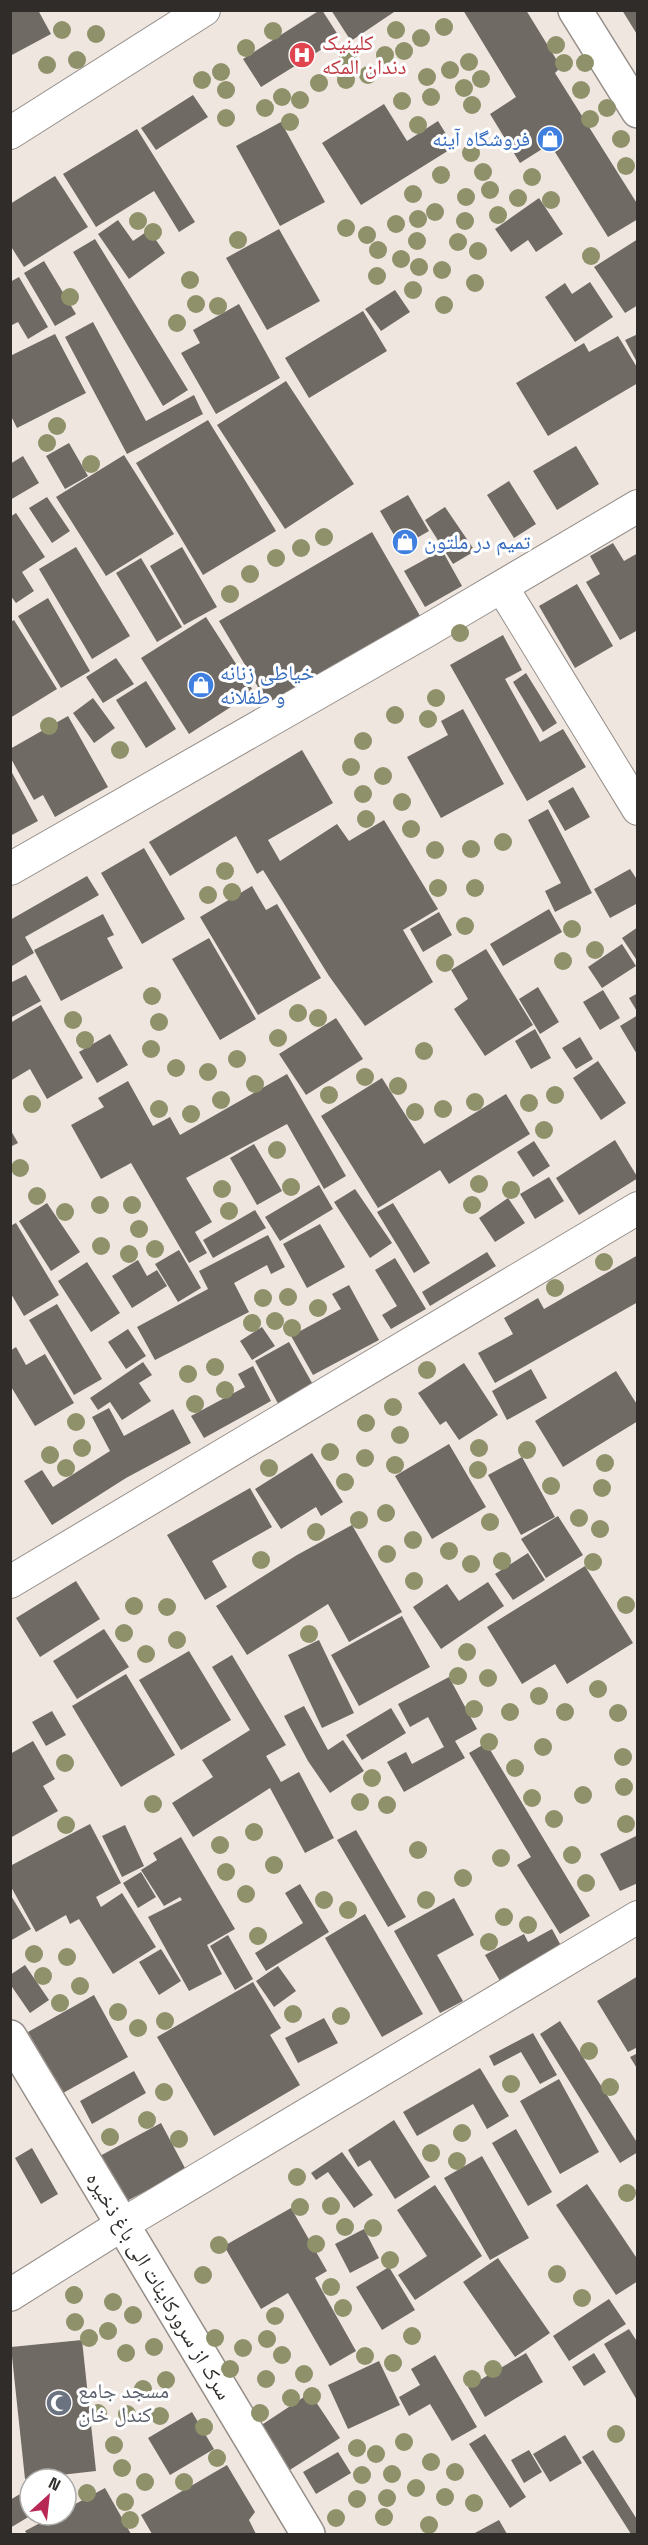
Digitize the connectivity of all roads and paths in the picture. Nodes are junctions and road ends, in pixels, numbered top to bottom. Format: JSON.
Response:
{"nodes":[{"id":1,"x":204,"y":10,"type":"edge"},
{"id":2,"x":575,"y":10,"type":"edge"},
{"id":3,"x":638,"y":111,"type":"edge"},
{"id":4,"x":10,"y":133,"type":"edge"},
{"id":5,"x":638,"y":506,"type":"edge"},
{"id":6,"x":502,"y":587,"type":"junction"},
{"id":7,"x":638,"y":809,"type":"edge"},
{"id":8,"x":10,"y":869,"type":"edge"},
{"id":9,"x":638,"y":1208,"type":"edge"},
{"id":10,"x":10,"y":1581,"type":"edge"},
{"id":11,"x":638,"y":1917,"type":"edge"},
{"id":12,"x":10,"y":2037,"type":"edge"},
{"id":13,"x":123,"y":2224,"type":"junction"},
{"id":14,"x":10,"y":2295,"type":"edge"},
{"id":15,"x":308,"y":2535,"type":"edge"}],
"edges":[{"from":1,"to":4,"type":"street"},
{"from":2,"to":3,"type":"street"},
{"from":5,"to":6,"type":"street"},
{"from":6,"to":7,"type":"street"},
{"from":6,"to":8,"type":"street"},
{"from":9,"to":10,"type":"street"},
{"from":11,"to":13,"type":"street"},
{"from":12,"to":13,"type":"street","name":"سرک از سرورکاینات الی باغ ذخیره"},
{"from":13,"to":14,"type":"street"},
{"from":13,"to":15,"type":"street","name":"سرک از سرورکاینات الی باغ ذخیره"}]}
